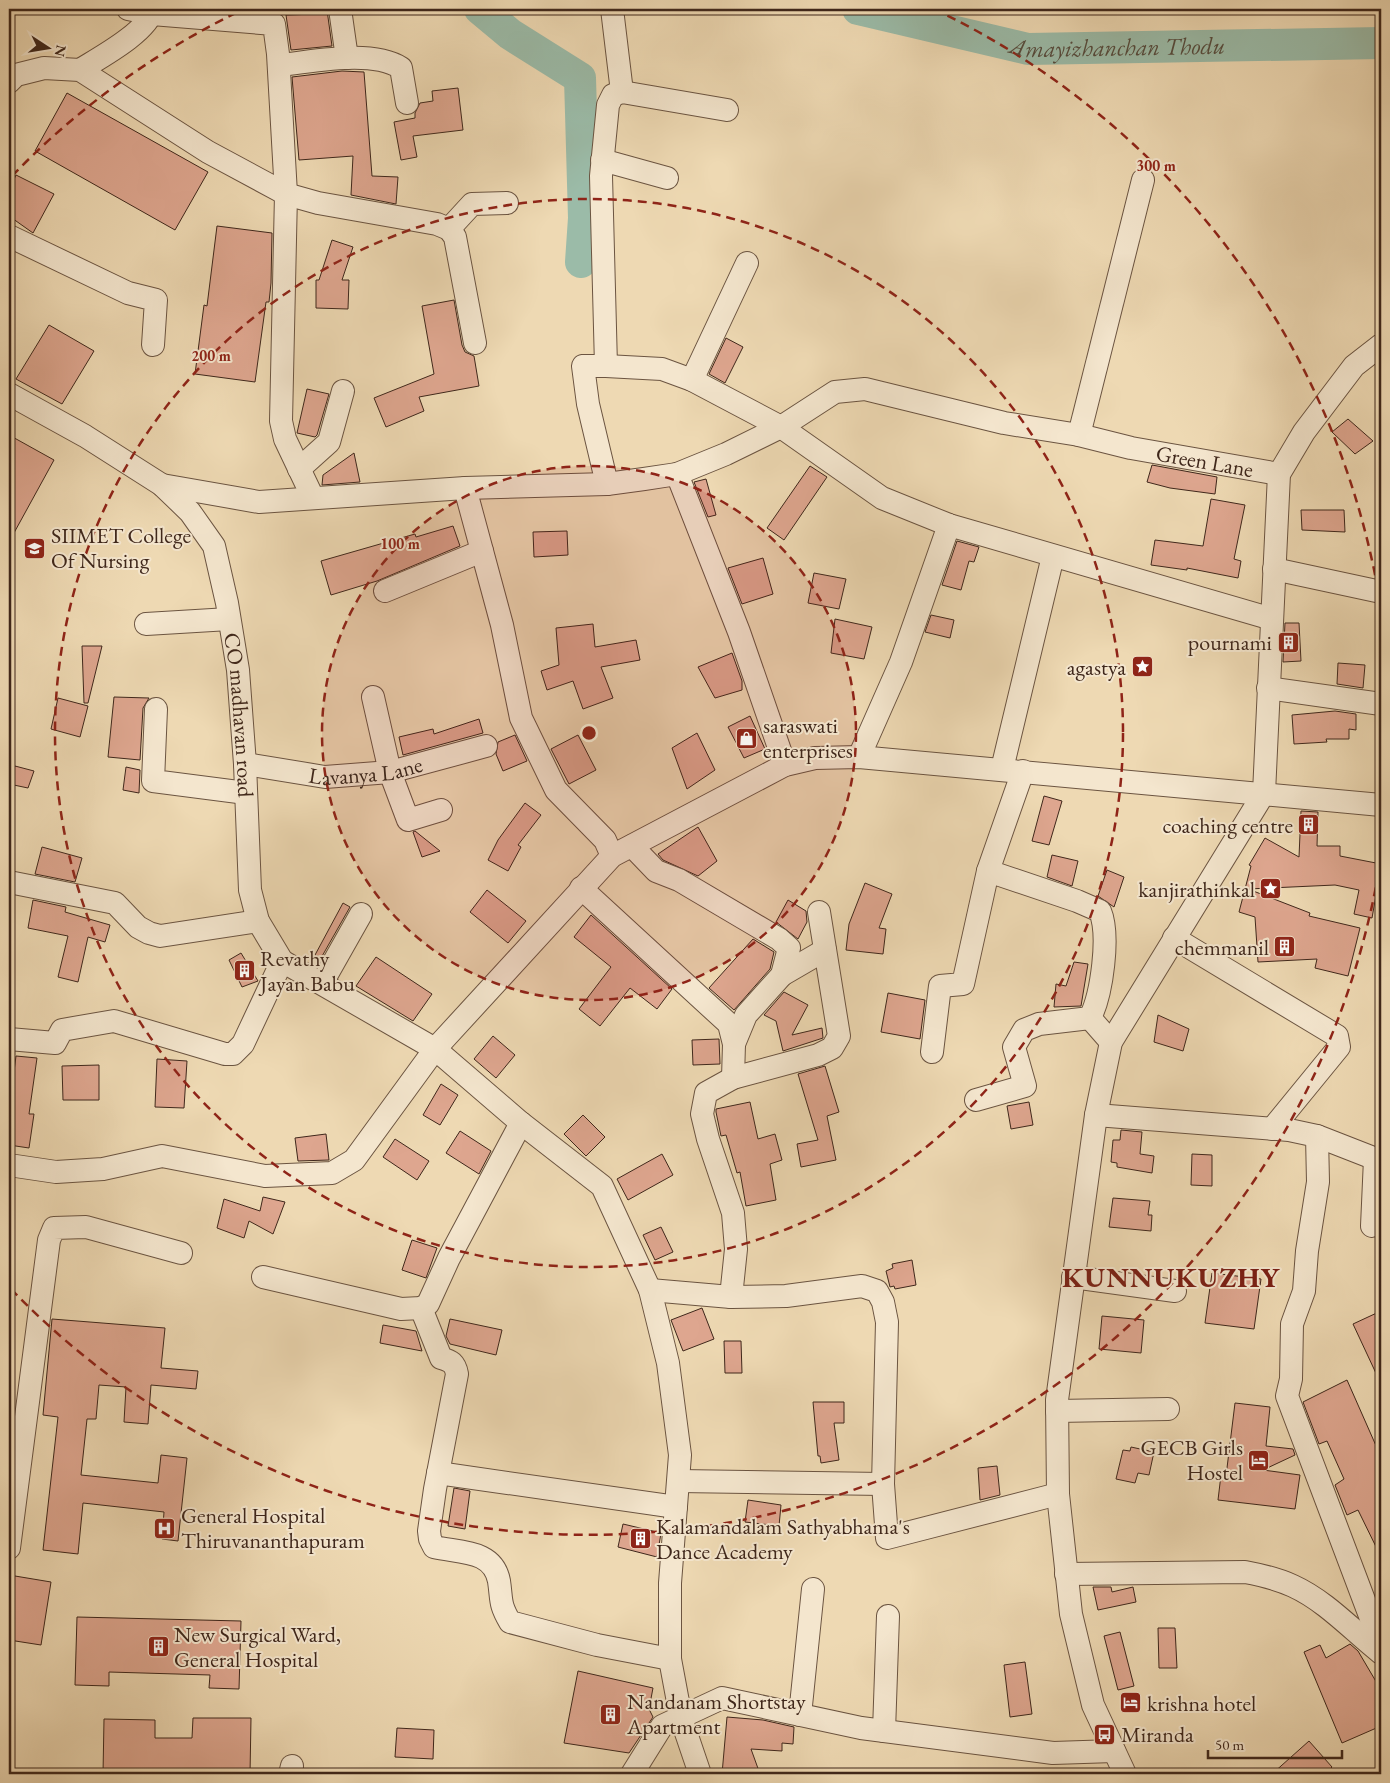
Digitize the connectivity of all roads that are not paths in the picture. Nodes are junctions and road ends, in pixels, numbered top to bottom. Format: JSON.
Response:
{"nodes":[{"id":1,"x":128,"y":9,"type":"edge"},
{"id":2,"x":340,"y":9,"type":"edge"},
{"id":3,"x":612,"y":9,"type":"edge"},
{"id":4,"x":152,"y":12,"type":"edge"},
{"id":5,"x":276,"y":16,"type":"edge"},
{"id":6,"x":347,"y":58,"type":"junction"},
{"id":7,"x":279,"y":65,"type":"junction"},
{"id":8,"x":80,"y":70,"type":"junction"},
{"id":9,"x":9,"y":82,"type":"edge"},
{"id":10,"x":622,"y":92,"type":"junction"},
{"id":11,"x":407,"y":103,"type":"dead end"},
{"id":12,"x":727,"y":110,"type":"dead end"},
{"id":13,"x":602,"y":160,"type":"junction"},
{"id":14,"x":667,"y":178,"type":"dead end"},
{"id":15,"x":1143,"y":180,"type":"dead end"},
{"id":16,"x":286,"y":194,"type":"junction"},
{"id":17,"x":507,"y":203,"type":"dead end"},
{"id":18,"x":448,"y":229,"type":"junction"},
{"id":19,"x":9,"y":236,"type":"edge"},
{"id":20,"x":747,"y":263,"type":"dead end"},
{"id":21,"x":475,"y":343,"type":"dead end"},
{"id":22,"x":153,"y":345,"type":"dead end"},
{"id":23,"x":1381,"y":345,"type":"edge"},
{"id":24,"x":606,"y":366,"type":"junction"},
{"id":25,"x":692,"y":380,"type":"junction"},
{"id":26,"x":343,"y":392,"type":"dead end"},
{"id":27,"x":9,"y":394,"type":"edge"},
{"id":28,"x":781,"y":427,"type":"junction"},
{"id":29,"x":1079,"y":435,"type":"junction"},
{"id":30,"x":299,"y":469,"type":"junction"},
{"id":31,"x":677,"y":474,"type":"junction"},
{"id":32,"x":1279,"y":474,"type":"junction"},
{"id":33,"x":607,"y":484,"type":"junction"},
{"id":34,"x":162,"y":485,"type":"junction"},
{"id":35,"x":465,"y":488,"type":"junction"},
{"id":36,"x":313,"y":498,"type":"junction"},
{"id":37,"x":950,"y":526,"type":"junction"},
{"id":38,"x":482,"y":551,"type":"junction"},
{"id":39,"x":1053,"y":556,"type":"junction"},
{"id":40,"x":1274,"y":569,"type":"junction"},
{"id":41,"x":385,"y":591,"type":"dead end"},
{"id":42,"x":1381,"y":592,"type":"edge"},
{"id":43,"x":229,"y":619,"type":"junction"},
{"id":44,"x":1272,"y":619,"type":"junction"},
{"id":45,"x":146,"y":624,"type":"dead end"},
{"id":46,"x":1268,"y":688,"type":"junction"},
{"id":47,"x":373,"y":697,"type":"dead end"},
{"id":48,"x":1381,"y":704,"type":"edge"},
{"id":49,"x":156,"y":709,"type":"dead end"},
{"id":50,"x":486,"y":746,"type":"dead end"},
{"id":51,"x":859,"y":756,"type":"junction"},
{"id":52,"x":245,"y":764,"type":"junction"},
{"id":53,"x":785,"y":765,"type":"junction"},
{"id":54,"x":1012,"y":770,"type":"junction"},
{"id":55,"x":390,"y":772,"type":"junction"},
{"id":56,"x":246,"y":793,"type":"junction"},
{"id":57,"x":1264,"y":794,"type":"junction"},
{"id":58,"x":1381,"y":805,"type":"edge"},
{"id":59,"x":441,"y":810,"type":"dead end"},
{"id":60,"x":632,"y":846,"type":"junction"},
{"id":61,"x":612,"y":856,"type":"junction"},
{"id":62,"x":988,"y":870,"type":"junction"},
{"id":63,"x":9,"y":882,"type":"edge"},
{"id":64,"x":581,"y":888,"type":"junction"},
{"id":65,"x":819,"y":912,"type":"dead end"},
{"id":66,"x":361,"y":914,"type":"dead end"},
{"id":67,"x":258,"y":920,"type":"junction"},
{"id":68,"x":1174,"y":938,"type":"junction"},
{"id":69,"x":825,"y":950,"type":"junction"},
{"id":70,"x":282,"y":961,"type":"junction"},
{"id":71,"x":782,"y":975,"type":"junction"},
{"id":72,"x":322,"y":983,"type":"junction"},
{"id":73,"x":1090,"y":1018,"type":"junction"},
{"id":74,"x":9,"y":1039,"type":"edge"},
{"id":75,"x":1111,"y":1042,"type":"junction"},
{"id":76,"x":734,"y":1044,"type":"junction"},
{"id":77,"x":435,"y":1049,"type":"junction"},
{"id":78,"x":932,"y":1052,"type":"dead end"},
{"id":79,"x":733,"y":1078,"type":"junction"},
{"id":80,"x":976,"y":1100,"type":"dead end"},
{"id":81,"x":1096,"y":1115,"type":"junction"},
{"id":82,"x":521,"y":1123,"type":"junction"},
{"id":83,"x":1272,"y":1129,"type":"junction"},
{"id":84,"x":1317,"y":1136,"type":"junction"},
{"id":85,"x":1378,"y":1160,"type":"edge"},
{"id":86,"x":9,"y":1165,"type":"edge"},
{"id":87,"x":1372,"y":1226,"type":"dead end"},
{"id":88,"x":181,"y":1253,"type":"dead end"},
{"id":89,"x":263,"y":1276,"type":"dead end"},
{"id":90,"x":1073,"y":1277,"type":"junction"},
{"id":91,"x":650,"y":1290,"type":"junction"},
{"id":92,"x":1175,"y":1291,"type":"dead end"},
{"id":93,"x":731,"y":1297,"type":"junction"},
{"id":94,"x":421,"y":1308,"type":"junction"},
{"id":95,"x":1168,"y":1409,"type":"dead end"},
{"id":96,"x":1057,"y":1411,"type":"junction"},
{"id":97,"x":438,"y":1473,"type":"junction"},
{"id":98,"x":679,"y":1481,"type":"junction"},
{"id":99,"x":883,"y":1484,"type":"junction"},
{"id":100,"x":1058,"y":1494,"type":"junction"},
{"id":101,"x":676,"y":1507,"type":"junction"},
{"id":102,"x":9,"y":1548,"type":"edge"},
{"id":103,"x":1066,"y":1574,"type":"junction"},
{"id":104,"x":813,"y":1588,"type":"dead end"},
{"id":105,"x":888,"y":1616,"type":"dead end"},
{"id":106,"x":1381,"y":1645,"type":"edge"},
{"id":107,"x":1381,"y":1653,"type":"edge"},
{"id":108,"x":670,"y":1659,"type":"junction"},
{"id":109,"x":800,"y":1715,"type":"junction"},
{"id":110,"x":681,"y":1718,"type":"junction"},
{"id":111,"x":884,"y":1731,"type":"junction"},
{"id":112,"x":1114,"y":1752,"type":"junction"},
{"id":113,"x":632,"y":1774,"type":"edge"},
{"id":114,"x":700,"y":1774,"type":"edge"},
{"id":115,"x":1125,"y":1774,"type":"edge"}],
"edges":[{"from":1,"to":4,"type":"street"},
{"from":2,"to":6,"type":"street"},
{"from":3,"to":10,"type":"street"},
{"from":4,"to":5,"type":"street"},
{"from":4,"to":8,"type":"street"},
{"from":5,"to":7,"type":"street"},
{"from":6,"to":7,"type":"street"},
{"from":6,"to":11,"type":"street"},
{"from":7,"to":16,"type":"street"},
{"from":8,"to":9,"type":"street"},
{"from":8,"to":16,"type":"street"},
{"from":10,"to":12,"type":"street"},
{"from":10,"to":13,"type":"street"},
{"from":13,"to":14,"type":"street"},
{"from":13,"to":24,"type":"street"},
{"from":15,"to":29,"type":"street"},
{"from":16,"to":18,"type":"street"},
{"from":16,"to":30,"type":"street"},
{"from":17,"to":18,"type":"street"},
{"from":18,"to":21,"type":"street"},
{"from":19,"to":22,"type":"street"},
{"from":20,"to":25,"type":"street"},
{"from":23,"to":32,"type":"street"},
{"from":24,"to":25,"type":"street"},
{"from":24,"to":33,"type":"street"},
{"from":25,"to":28,"type":"street"},
{"from":26,"to":30,"type":"street"},
{"from":27,"to":34,"type":"street","name":"CO madhavan road"},
{"from":28,"to":29,"type":"street","name":"Green Lane"},
{"from":28,"to":31,"type":"street","name":"Green Lane"},
{"from":28,"to":37,"type":"street"},
{"from":29,"to":32,"type":"street","name":"Green Lane"},
{"from":30,"to":36,"type":"street"},
{"from":31,"to":33,"type":"street","name":"Green Lane"},
{"from":31,"to":53,"type":"street"},
{"from":32,"to":40,"type":"street"},
{"from":33,"to":35,"type":"street","name":"Green Lane"},
{"from":34,"to":36,"type":"street","name":"Green Lane"},
{"from":34,"to":43,"type":"street","name":"CO madhavan road"},
{"from":35,"to":36,"type":"street","name":"Green Lane"},
{"from":35,"to":38,"type":"street"},
{"from":37,"to":39,"type":"street"},
{"from":37,"to":51,"type":"street"},
{"from":38,"to":41,"type":"street"},
{"from":38,"to":61,"type":"street"},
{"from":39,"to":44,"type":"street"},
{"from":39,"to":54,"type":"street"},
{"from":40,"to":42,"type":"street"},
{"from":40,"to":44,"type":"street"},
{"from":43,"to":45,"type":"street"},
{"from":43,"to":52,"type":"street","name":"CO madhavan road"},
{"from":44,"to":46,"type":"street"},
{"from":46,"to":48,"type":"street"},
{"from":46,"to":57,"type":"street"},
{"from":47,"to":55,"type":"street"},
{"from":49,"to":56,"type":"street"},
{"from":50,"to":55,"type":"street","name":"Lavanya Lane"},
{"from":51,"to":53,"type":"street"},
{"from":51,"to":54,"type":"street"},
{"from":52,"to":55,"type":"street","name":"Lavanya Lane"},
{"from":52,"to":56,"type":"street","name":"CO madhavan road"},
{"from":53,"to":60,"type":"street"},
{"from":54,"to":57,"type":"street"},
{"from":54,"to":62,"type":"street"},
{"from":55,"to":59,"type":"street"},
{"from":56,"to":67,"type":"street","name":"CO madhavan road"},
{"from":57,"to":58,"type":"street"},
{"from":57,"to":68,"type":"street"},
{"from":60,"to":61,"type":"street"},
{"from":60,"to":71,"type":"street"},
{"from":61,"to":64,"type":"street"},
{"from":62,"to":73,"type":"street"},
{"from":62,"to":78,"type":"street"},
{"from":63,"to":67,"type":"street"},
{"from":64,"to":76,"type":"street"},
{"from":64,"to":77,"type":"street"},
{"from":65,"to":69,"type":"street"},
{"from":66,"to":72,"type":"street"},
{"from":67,"to":70,"type":"street","name":"CO madhavan road"},
{"from":68,"to":75,"type":"street"},
{"from":68,"to":83,"type":"street"},
{"from":69,"to":71,"type":"street"},
{"from":69,"to":79,"type":"street"},
{"from":70,"to":72,"type":"street"},
{"from":70,"to":74,"type":"street"},
{"from":71,"to":76,"type":"street"},
{"from":72,"to":77,"type":"street"},
{"from":73,"to":75,"type":"street"},
{"from":73,"to":80,"type":"street"},
{"from":75,"to":81,"type":"street"},
{"from":76,"to":79,"type":"street"},
{"from":77,"to":82,"type":"street"},
{"from":77,"to":86,"type":"street"},
{"from":79,"to":93,"type":"street"},
{"from":81,"to":83,"type":"street"},
{"from":81,"to":90,"type":"street"},
{"from":82,"to":91,"type":"street"},
{"from":82,"to":94,"type":"street"},
{"from":83,"to":84,"type":"street"},
{"from":84,"to":85,"type":"street"},
{"from":84,"to":106,"type":"street"},
{"from":85,"to":87,"type":"street"},
{"from":88,"to":102,"type":"street"},
{"from":89,"to":94,"type":"street"},
{"from":90,"to":92,"type":"street"},
{"from":90,"to":96,"type":"street"},
{"from":91,"to":93,"type":"street"},
{"from":91,"to":98,"type":"street"},
{"from":93,"to":99,"type":"street"},
{"from":94,"to":97,"type":"street"},
{"from":95,"to":96,"type":"street"},
{"from":96,"to":100,"type":"street"},
{"from":97,"to":101,"type":"street"},
{"from":97,"to":108,"type":"street"},
{"from":98,"to":99,"type":"street"},
{"from":98,"to":101,"type":"street"},
{"from":99,"to":100,"type":"street"},
{"from":100,"to":103,"type":"street"},
{"from":101,"to":108,"type":"street"},
{"from":103,"to":107,"type":"street"},
{"from":103,"to":112,"type":"street"},
{"from":104,"to":109,"type":"street"},
{"from":105,"to":111,"type":"street"},
{"from":108,"to":110,"type":"street"},
{"from":109,"to":110,"type":"street"},
{"from":109,"to":111,"type":"street"},
{"from":110,"to":113,"type":"street"},
{"from":110,"to":114,"type":"street"},
{"from":111,"to":112,"type":"street"},
{"from":112,"to":115,"type":"street"}]}
